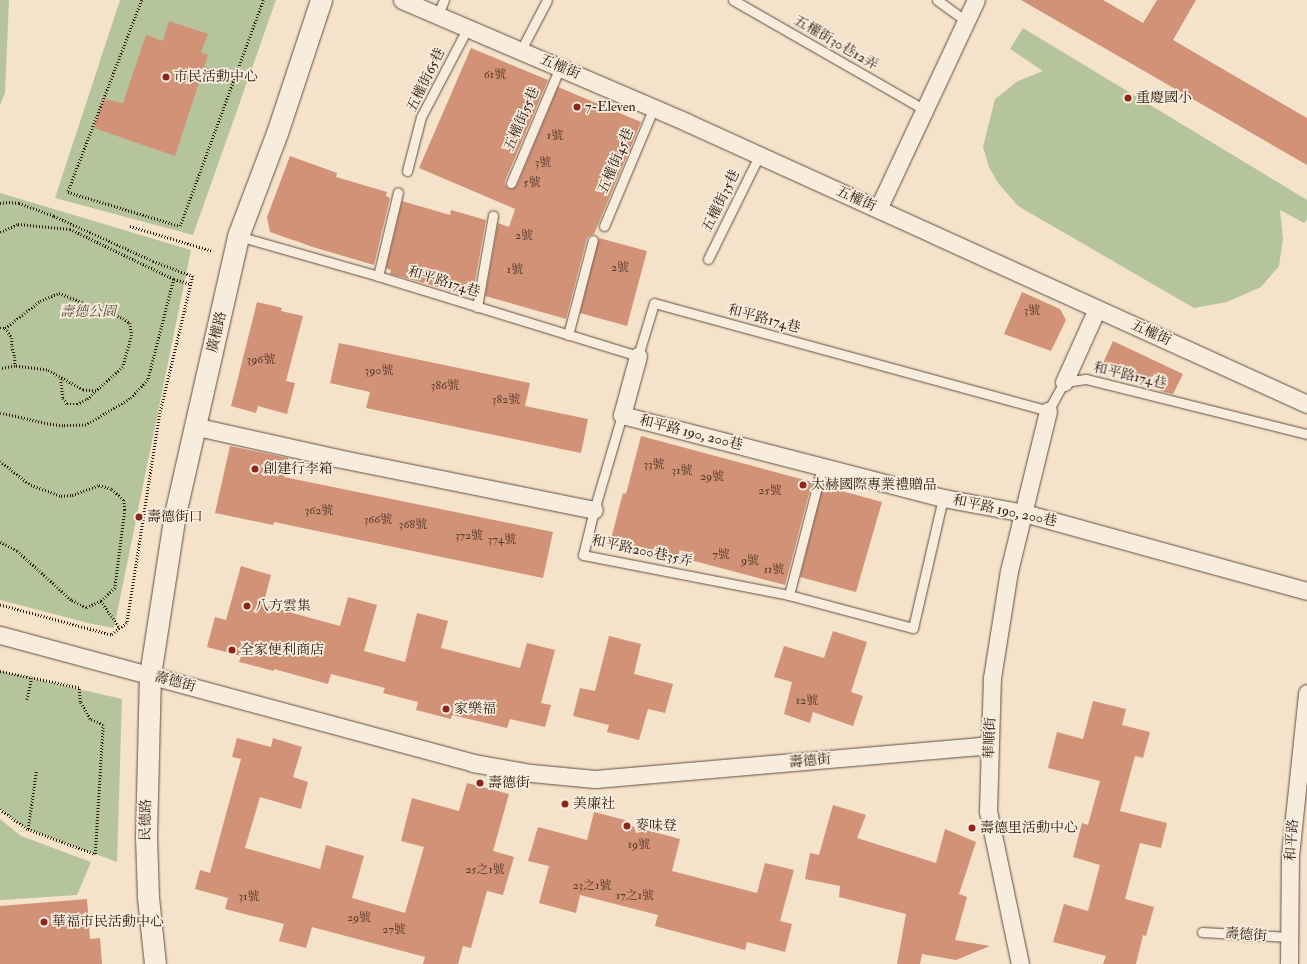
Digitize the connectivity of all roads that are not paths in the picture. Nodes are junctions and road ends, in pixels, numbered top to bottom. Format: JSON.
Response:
{"nodes":[{"id":1,"x":322,"y":0,"type":"edge"},
{"id":2,"x":402,"y":0,"type":"edge"},
{"id":3,"x":546,"y":0,"type":"edge"},
{"id":4,"x":733,"y":0,"type":"edge"},
{"id":5,"x":937,"y":0,"type":"edge"},
{"id":6,"x":976,"y":0,"type":"edge"},
{"id":7,"x":441,"y":7,"type":"edge"},
{"id":8,"x":966,"y":21,"type":"junction"},
{"id":9,"x":468,"y":27,"type":"junction"},
{"id":10,"x":522,"y":50,"type":"junction"},
{"id":11,"x":560,"y":67,"type":"junction"},
{"id":12,"x":654,"y":107,"type":"junction"},
{"id":13,"x":925,"y":110,"type":"junction"},
{"id":14,"x":759,"y":156,"type":"junction"},
{"id":15,"x":407,"y":170,"type":"dead end"},
{"id":16,"x":511,"y":183,"type":"dead end"},
{"id":17,"x":398,"y":192,"type":"dead end"},
{"id":18,"x":878,"y":209,"type":"junction"},
{"id":19,"x":493,"y":215,"type":"dead end"},
{"id":20,"x":604,"y":226,"type":"dead end"},
{"id":21,"x":238,"y":236,"type":"junction"},
{"id":22,"x":593,"y":240,"type":"dead end"},
{"id":23,"x":708,"y":259,"type":"dead end"},
{"id":24,"x":378,"y":276,"type":"junction"},
{"id":25,"x":477,"y":307,"type":"junction"},
{"id":26,"x":1097,"y":308,"type":"junction"},
{"id":27,"x":568,"y":335,"type":"junction"},
{"id":28,"x":638,"y":356,"type":"junction"},
{"id":29,"x":1064,"y":382,"type":"junction"},
{"id":30,"x":1307,"y":404,"type":"edge"},
{"id":31,"x":1048,"y":412,"type":"junction"},
{"id":32,"x":622,"y":415,"type":"junction"},
{"id":33,"x":193,"y":426,"type":"junction"},
{"id":34,"x":1307,"y":434,"type":"edge"},
{"id":35,"x":822,"y":467,"type":"junction"},
{"id":36,"x":943,"y":498,"type":"junction"},
{"id":37,"x":594,"y":510,"type":"junction"},
{"id":38,"x":1024,"y":513,"type":"junction"},
{"id":39,"x":1307,"y":591,"type":"edge"},
{"id":40,"x":789,"y":595,"type":"junction"},
{"id":41,"x":0,"y":635,"type":"edge"},
{"id":42,"x":150,"y":675,"type":"junction"},
{"id":43,"x":1307,"y":693,"type":"edge"},
{"id":44,"x":990,"y":745,"type":"junction"},
{"id":45,"x":1202,"y":932,"type":"dead end"},
{"id":46,"x":1289,"y":938,"type":"junction"},
{"id":47,"x":1017,"y":963,"type":"edge"},
{"id":48,"x":155,"y":964,"type":"edge"},
{"id":49,"x":1289,"y":964,"type":"edge"}],
"edges":[{"from":1,"to":21,"type":"street","name":"廣權路"},
{"from":2,"to":7,"type":"street","name":"五權街"},
{"from":3,"to":10,"type":"lane"},
{"from":4,"to":13,"type":"lane","name":"五權街30巷12弄"},
{"from":5,"to":8,"type":"lane"},
{"from":6,"to":8,"type":"street"},
{"from":7,"to":9,"type":"street","name":"五權街"},
{"from":8,"to":13,"type":"street"},
{"from":9,"to":10,"type":"street","name":"五權街"},
{"from":9,"to":15,"type":"lane","name":"五權街65巷"},
{"from":10,"to":11,"type":"street","name":"五權街"},
{"from":11,"to":12,"type":"street","name":"五權街"},
{"from":11,"to":16,"type":"lane","name":"五權街55巷"},
{"from":12,"to":14,"type":"street","name":"五權街"},
{"from":12,"to":20,"type":"lane","name":"五權街45巷"},
{"from":13,"to":18,"type":"street"},
{"from":14,"to":18,"type":"street","name":"五權街"},
{"from":14,"to":23,"type":"lane","name":"五權街35巷"},
{"from":17,"to":24,"type":"lane"},
{"from":18,"to":26,"type":"street","name":"五權街"},
{"from":19,"to":25,"type":"lane"},
{"from":21,"to":24,"type":"lane","name":"和平路174巷"},
{"from":21,"to":33,"type":"street","name":"廣權路"},
{"from":22,"to":27,"type":"lane"},
{"from":24,"to":25,"type":"lane","name":"和平路174巷"},
{"from":25,"to":27,"type":"lane","name":"和平路174巷"},
{"from":26,"to":29,"type":"street"},
{"from":26,"to":30,"type":"street","name":"五權街"},
{"from":27,"to":28,"type":"lane","name":"和平路174巷"},
{"from":28,"to":31,"type":"lane","name":"和平路174巷"},
{"from":28,"to":32,"type":"street","name":"和平路 190, 200巷"},
{"from":29,"to":31,"type":"lane"},
{"from":29,"to":34,"type":"lane","name":"和平路174巷"},
{"from":31,"to":38,"type":"street","name":"華順街"},
{"from":32,"to":35,"type":"street","name":"和平路 190, 200巷"},
{"from":32,"to":37,"type":"lane","name":"和平路200巷35弄"},
{"from":33,"to":37,"type":"street"},
{"from":33,"to":42,"type":"street","name":"廣權路"},
{"from":35,"to":36,"type":"street","name":"和平路 190, 200巷"},
{"from":35,"to":40,"type":"lane"},
{"from":36,"to":38,"type":"street","name":"和平路 190, 200巷"},
{"from":36,"to":40,"type":"lane","name":"和平路200巷35弄"},
{"from":37,"to":40,"type":"lane","name":"和平路200巷35弄"},
{"from":38,"to":39,"type":"street","name":"和平路 190, 200巷"},
{"from":38,"to":44,"type":"street","name":"華順街"},
{"from":41,"to":42,"type":"street","name":"壽德街"},
{"from":42,"to":44,"type":"street","name":"壽德街"},
{"from":42,"to":48,"type":"street","name":"民德路"},
{"from":43,"to":46,"type":"street","name":"和平路"},
{"from":44,"to":47,"type":"street","name":"華順街"},
{"from":45,"to":46,"type":"lane","name":"壽德街"},
{"from":46,"to":49,"type":"street","name":"和平路"}]}
